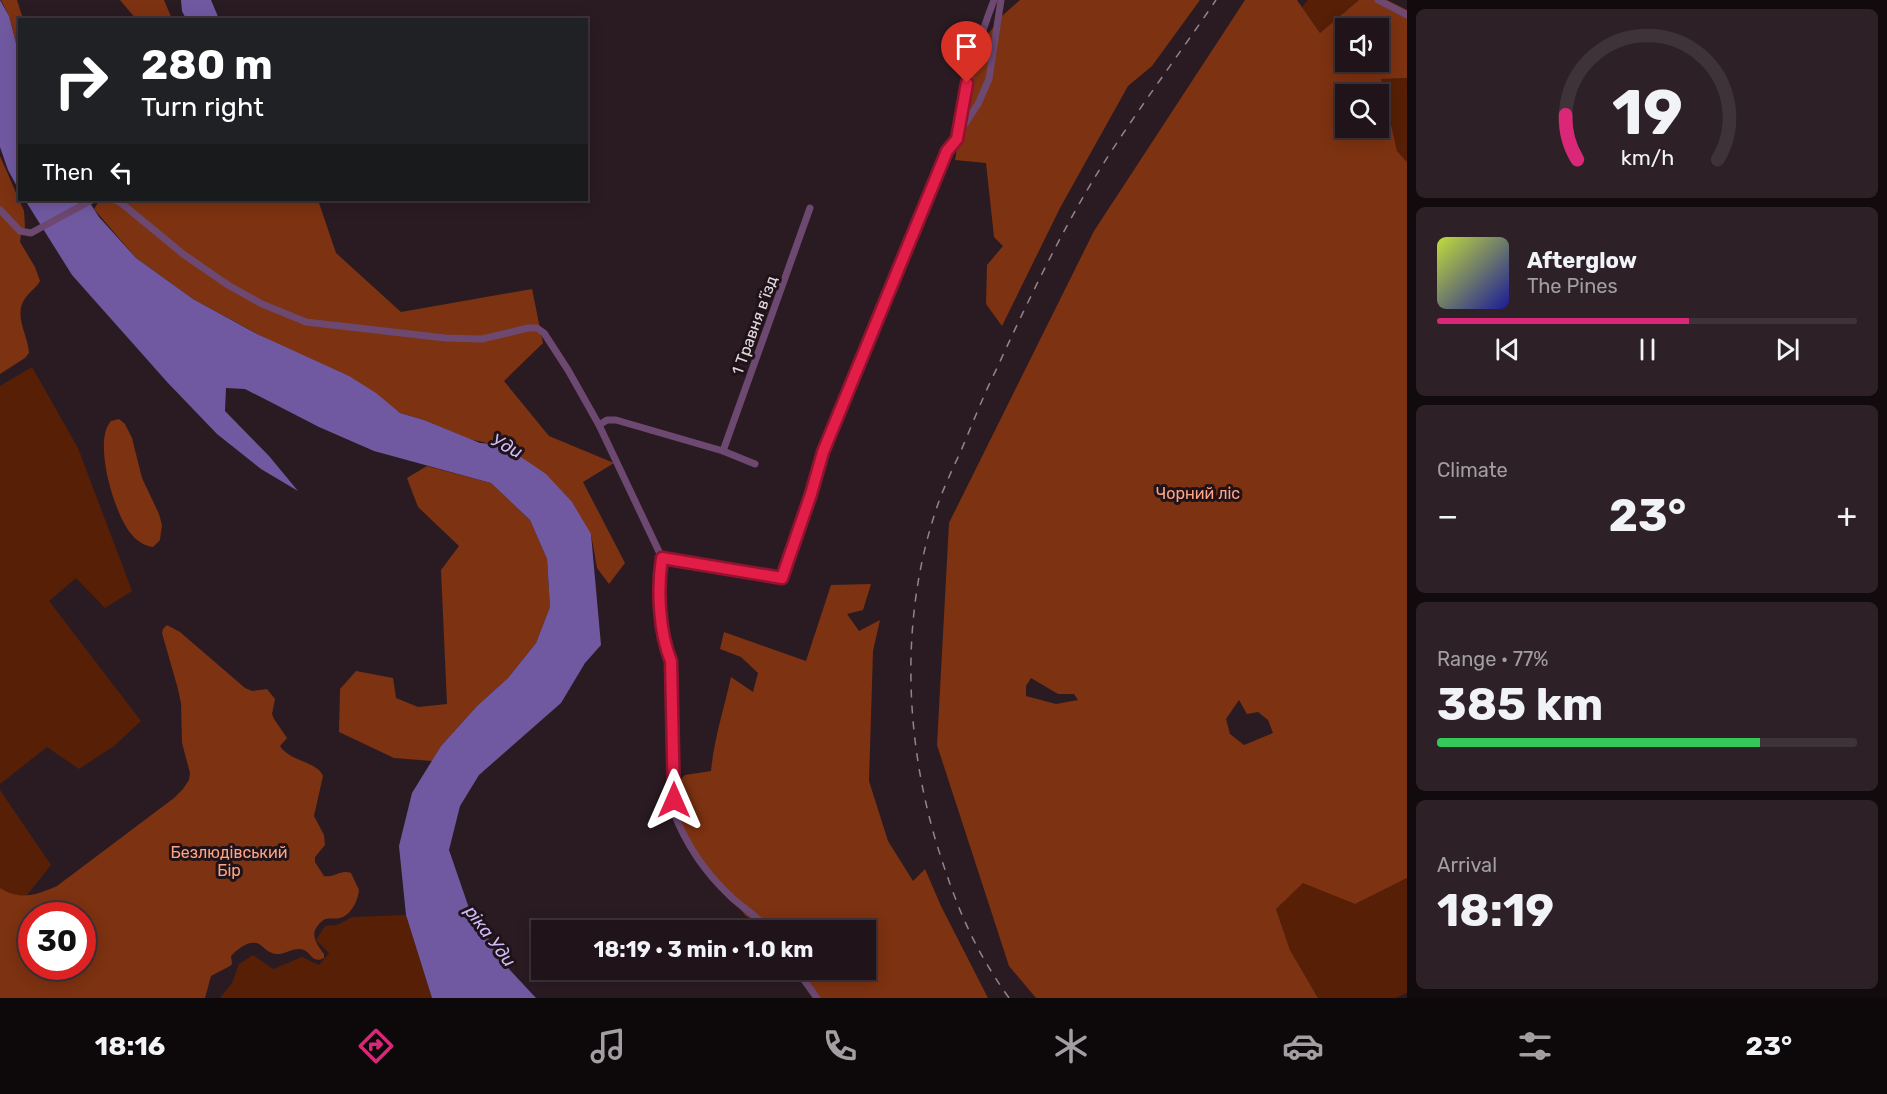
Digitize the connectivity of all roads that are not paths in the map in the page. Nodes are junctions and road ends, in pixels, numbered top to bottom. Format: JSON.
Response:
{"nodes":[{"id":1,"x":994,"y":0,"type":"edge"},
{"id":2,"x":1001,"y":0,"type":"edge"},
{"id":3,"x":1378,"y":0,"type":"edge"},
{"id":4,"x":1407,"y":15,"type":"edge"},
{"id":5,"x":957,"y":139,"type":"junction"},
{"id":6,"x":90,"y":201,"type":"edge"},
{"id":7,"x":117,"y":201,"type":"edge"},
{"id":8,"x":810,"y":208,"type":"dead end"},
{"id":9,"x":0,"y":210,"type":"edge"},
{"id":10,"x":599,"y":425,"type":"junction"},
{"id":11,"x":723,"y":451,"type":"junction"},
{"id":12,"x":755,"y":464,"type":"dead end"},
{"id":13,"x":662,"y":558,"type":"junction"},
{"id":14,"x":757,"y":920,"type":"edge"},
{"id":15,"x":804,"y":980,"type":"edge"},
{"id":16,"x":818,"y":998,"type":"edge"}],
"edges":[{"from":1,"to":5,"type":"street"},
{"from":2,"to":5,"type":"street"},
{"from":3,"to":4,"type":"street"},
{"from":5,"to":13,"type":"street"},
{"from":6,"to":9,"type":"street"},
{"from":7,"to":10,"type":"street"},
{"from":8,"to":11,"type":"street","name":"1 Травня в’їзд"},
{"from":10,"to":11,"type":"street"},
{"from":10,"to":13,"type":"street"},
{"from":11,"to":12,"type":"street"},
{"from":13,"to":14,"type":"street"},
{"from":15,"to":16,"type":"street"}]}
